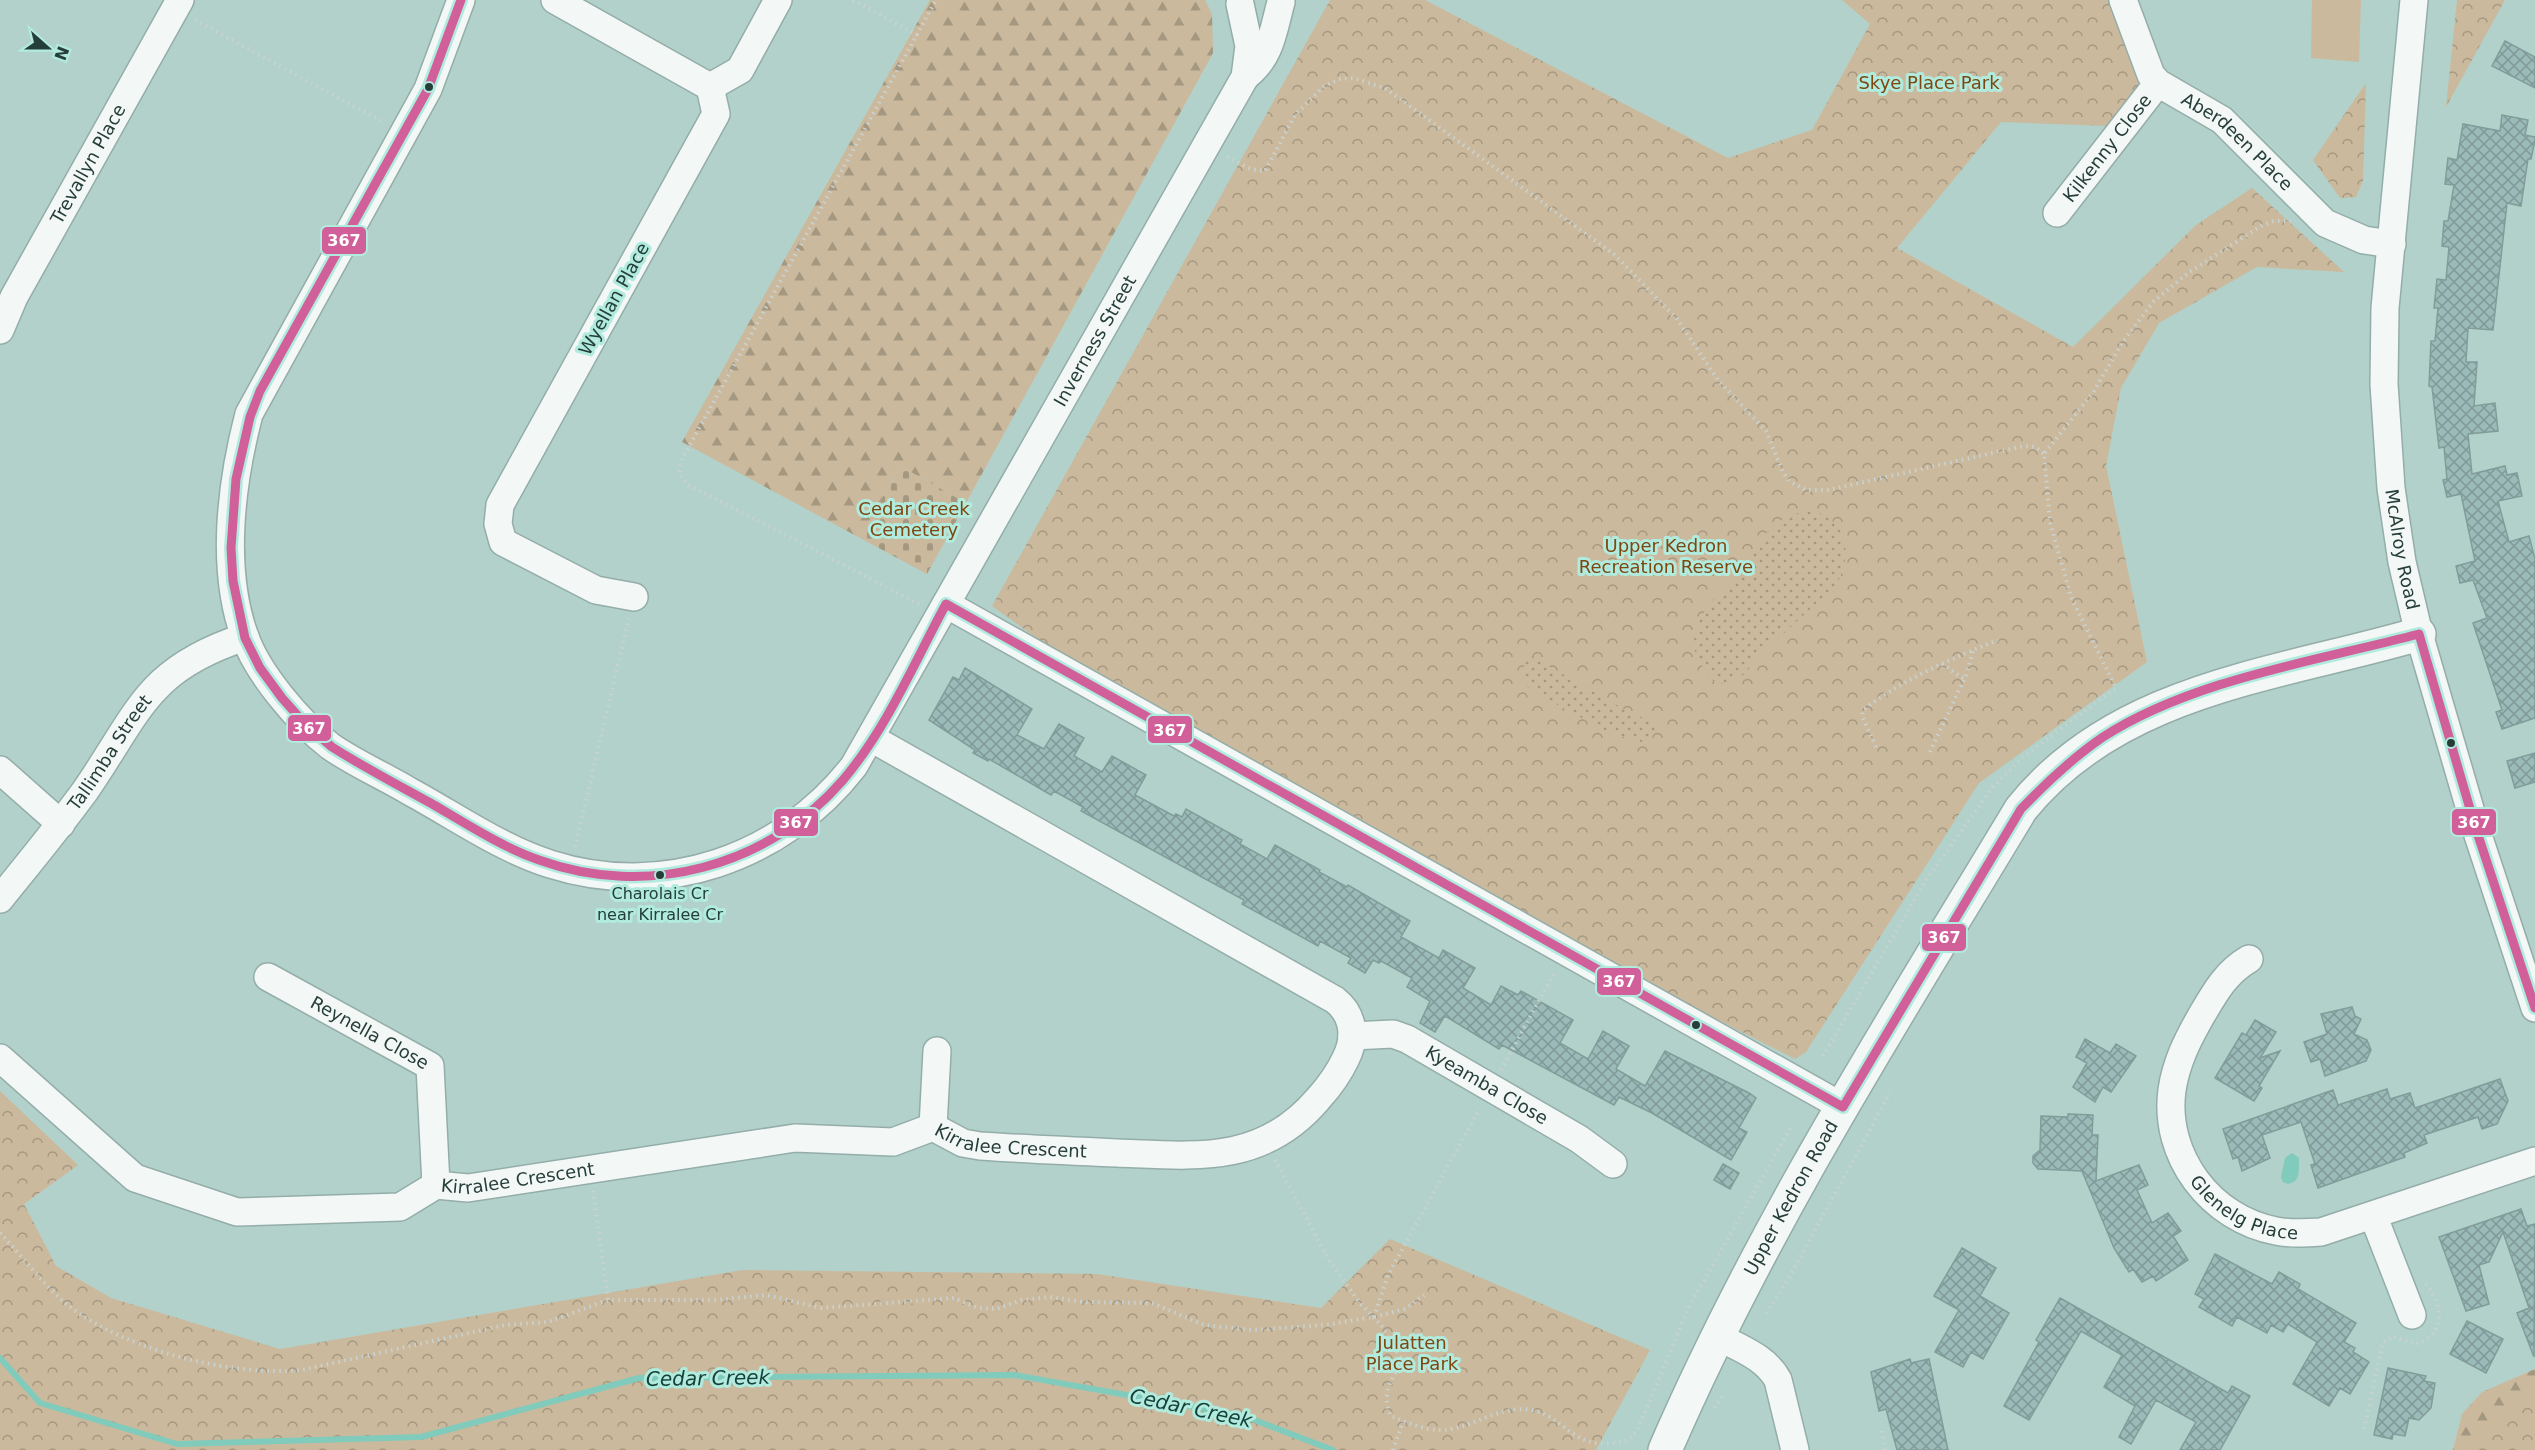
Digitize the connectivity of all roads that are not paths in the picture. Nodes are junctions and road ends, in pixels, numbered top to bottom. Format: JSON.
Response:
{"nodes":[{"id":1,"x":461,"y":0,"type":"edge"},
{"id":2,"x":555,"y":0,"type":"edge"},
{"id":3,"x":778,"y":0,"type":"edge"},
{"id":4,"x":2124,"y":0,"type":"edge"},
{"id":5,"x":2414,"y":0,"type":"edge"},
{"id":6,"x":1281,"y":1,"type":"edge"},
{"id":7,"x":1238,"y":2,"type":"edge"},
{"id":8,"x":177,"y":4,"type":"edge"},
{"id":9,"x":1245,"y":77,"type":"junction"},
{"id":10,"x":2158,"y":83,"type":"junction"},
{"id":11,"x":710,"y":87,"type":"junction"},
{"id":12,"x":2057,"y":213,"type":"dead end"},
{"id":13,"x":2392,"y":244,"type":"junction"},
{"id":14,"x":0,"y":330,"type":"edge"},
{"id":15,"x":634,"y":597,"type":"road end"},
{"id":16,"x":946,"y":604,"type":"junction"},
{"id":17,"x":2419,"y":634,"type":"junction"},
{"id":18,"x":245,"y":637,"type":"junction"},
{"id":19,"x":872,"y":738,"type":"junction"},
{"id":20,"x":0,"y":770,"type":"edge"},
{"id":21,"x":61,"y":824,"type":"junction"},
{"id":22,"x":0,"y":899,"type":"edge"},
{"id":23,"x":2249,"y":959,"type":"dead end"},
{"id":24,"x":268,"y":977,"type":"dead end"},
{"id":25,"x":2535,"y":1008,"type":"edge"},
{"id":26,"x":1352,"y":1036,"type":"junction"},
{"id":27,"x":937,"y":1051,"type":"dead end"},
{"id":28,"x":0,"y":1058,"type":"edge"},
{"id":29,"x":1843,"y":1107,"type":"junction"},
{"id":30,"x":933,"y":1127,"type":"junction"},
{"id":31,"x":2535,"y":1161,"type":"edge"},
{"id":32,"x":1612,"y":1164,"type":"dead end"},
{"id":33,"x":436,"y":1185,"type":"junction"},
{"id":34,"x":2373,"y":1215,"type":"junction"},
{"id":35,"x":2412,"y":1315,"type":"road end"},
{"id":36,"x":1717,"y":1336,"type":"junction"},
{"id":37,"x":1665,"y":1450,"type":"edge"},
{"id":38,"x":1795,"y":1450,"type":"edge"}],
"edges":[{"from":1,"to":18,"type":"street","name":"Inverness Street"},
{"from":2,"to":11,"type":"street"},
{"from":3,"to":11,"type":"street"},
{"from":4,"to":10,"type":"street"},
{"from":5,"to":13,"type":"street","name":"McAlroy Road"},
{"from":6,"to":7,"type":"street"},
{"from":6,"to":9,"type":"street","name":"Inverness Street"},
{"from":7,"to":9,"type":"street","name":"Inverness Street"},
{"from":8,"to":14,"type":"street","name":"Trevallyn Place"},
{"from":9,"to":16,"type":"street","name":"Inverness Street"},
{"from":10,"to":12,"type":"street","name":"Kilkenny Close"},
{"from":10,"to":13,"type":"street","name":"Aberdeen Place"},
{"from":11,"to":15,"type":"street","name":"Wyellan Place"},
{"from":13,"to":17,"type":"street","name":"McAlroy Road"},
{"from":16,"to":19,"type":"street","name":"Inverness Street"},
{"from":16,"to":29,"type":"street"},
{"from":17,"to":25,"type":"street","name":"McAlroy Road"},
{"from":17,"to":29,"type":"main road","name":"Upper Kedron Road"},
{"from":18,"to":19,"type":"street","name":"Inverness Street"},
{"from":18,"to":21,"type":"street","name":"Tallimba Street"},
{"from":19,"to":26,"type":"street"},
{"from":20,"to":21,"type":"street"},
{"from":21,"to":22,"type":"street","name":"Tallimba Street"},
{"from":23,"to":34,"type":"street","name":"Glenelg Place"},
{"from":24,"to":33,"type":"street","name":"Reynella Close"},
{"from":26,"to":30,"type":"street","name":"Kirralee Crescent"},
{"from":26,"to":32,"type":"street","name":"Kyeamba Close"},
{"from":27,"to":30,"type":"street"},
{"from":28,"to":33,"type":"street","name":"Kirralee Crescent"},
{"from":29,"to":36,"type":"main road","name":"Upper Kedron Road"},
{"from":30,"to":33,"type":"street","name":"Kirralee Crescent"},
{"from":31,"to":34,"type":"street","name":"Glenelg Place"},
{"from":34,"to":35,"type":"street"},
{"from":36,"to":37,"type":"main road","name":"Upper Kedron Road"},
{"from":36,"to":38,"type":"street"}]}
